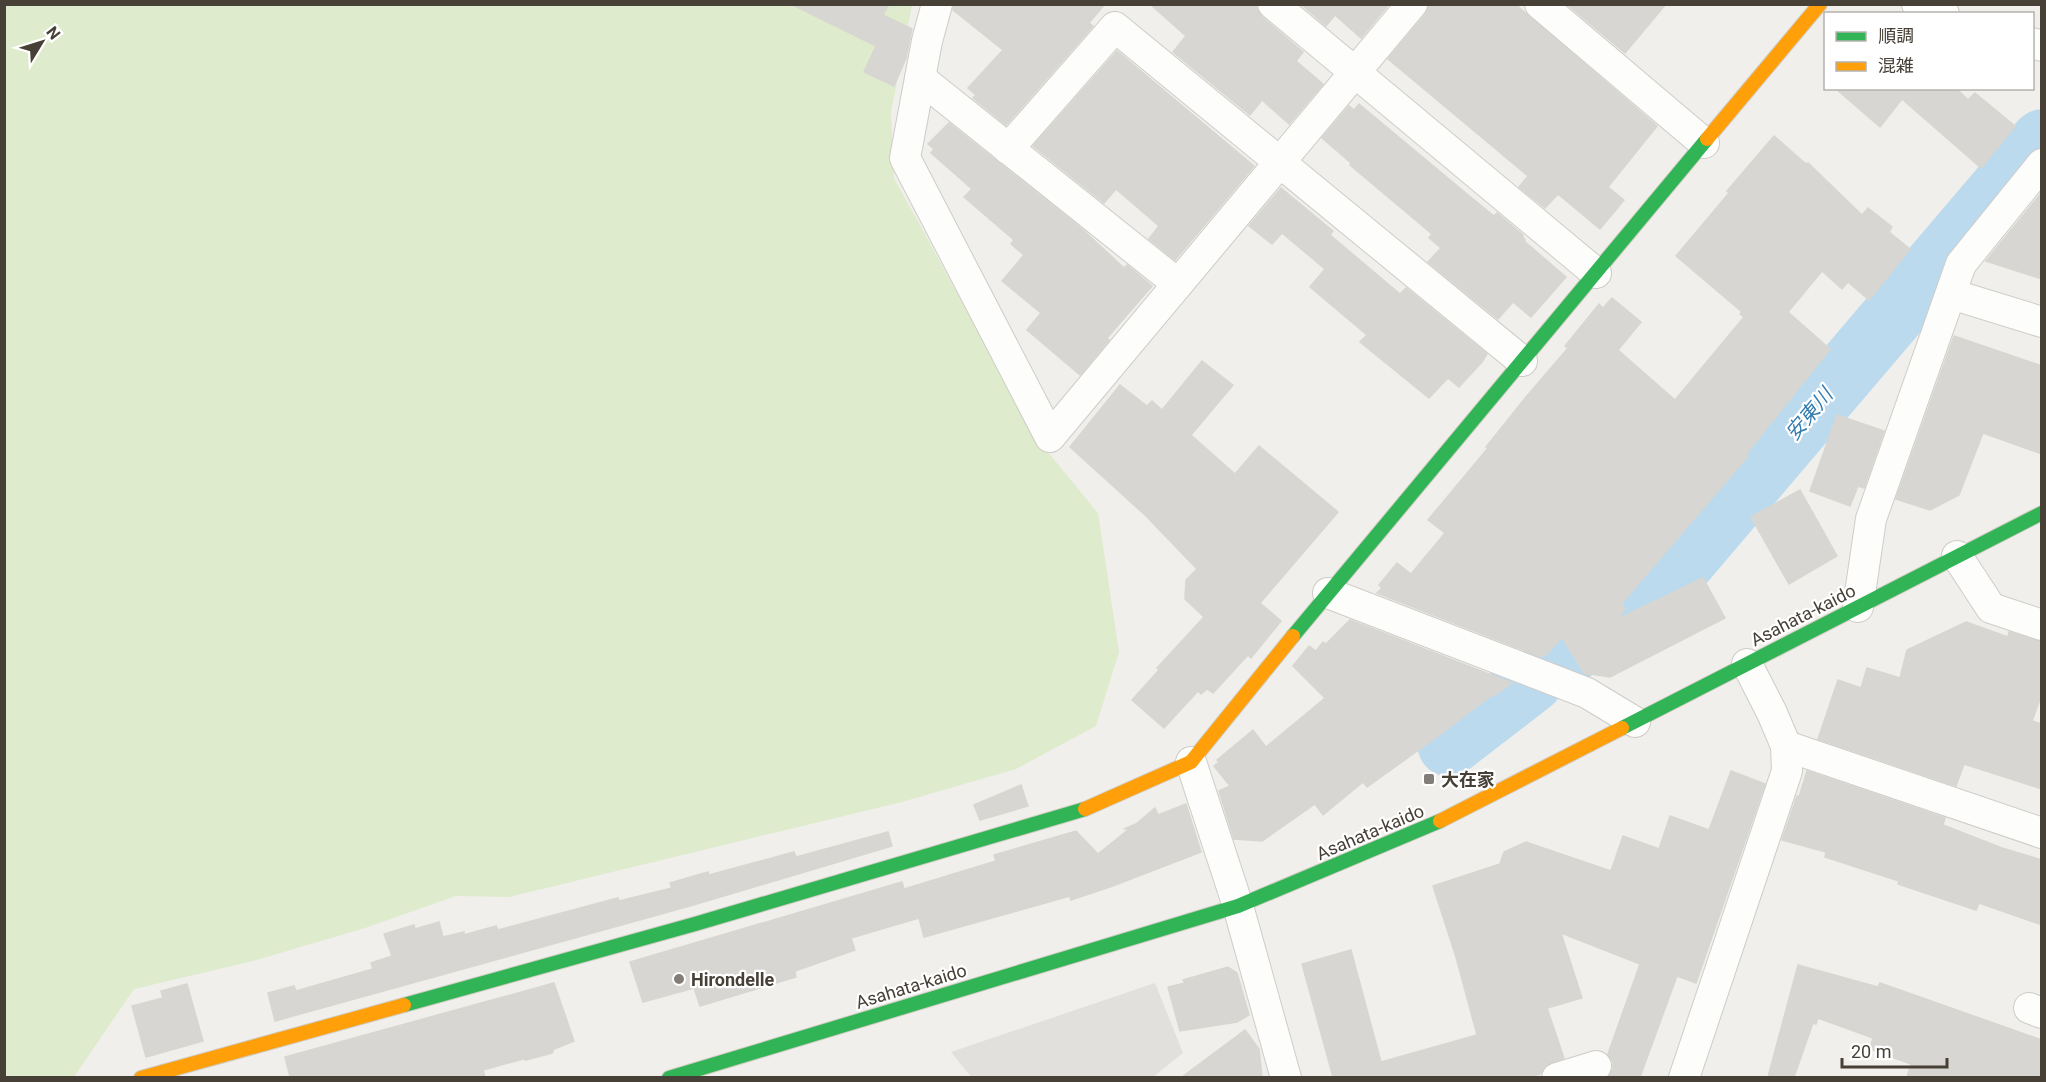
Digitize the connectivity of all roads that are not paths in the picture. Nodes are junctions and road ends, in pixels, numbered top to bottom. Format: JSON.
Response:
{"nodes":[{"id":1,"x":938,"y":4,"type":"edge"},
{"id":2,"x":1274,"y":4,"type":"edge"},
{"id":3,"x":1412,"y":4,"type":"edge"},
{"id":4,"x":1539,"y":4,"type":"edge"},
{"id":5,"x":1820,"y":4,"type":"edge"},
{"id":6,"x":1917,"y":4,"type":"edge"},
{"id":7,"x":1939,"y":12,"type":"edge"},
{"id":8,"x":1355,"y":73,"type":"junction"},
{"id":9,"x":920,"y":78,"type":"junction"},
{"id":10,"x":1704,"y":143,"type":"junction"},
{"id":11,"x":1008,"y":148,"type":"junction"},
{"id":12,"x":1281,"y":161,"type":"junction"},
{"id":13,"x":2042,"y":164,"type":"edge"},
{"id":14,"x":1596,"y":273,"type":"junction"},
{"id":15,"x":1178,"y":284,"type":"junction"},
{"id":16,"x":1951,"y":294,"type":"junction"},
{"id":17,"x":2042,"y":322,"type":"edge"},
{"id":18,"x":1522,"y":361,"type":"junction"},
{"id":19,"x":2042,"y":513,"type":"edge"},
{"id":20,"x":1957,"y":556,"type":"junction"},
{"id":21,"x":1328,"y":593,"type":"junction"},
{"id":22,"x":1858,"y":607,"type":"junction"},
{"id":23,"x":2042,"y":625,"type":"edge"},
{"id":24,"x":1747,"y":664,"type":"junction"},
{"id":25,"x":1635,"y":722,"type":"junction"},
{"id":26,"x":1786,"y":746,"type":"junction"},
{"id":27,"x":1191,"y":762,"type":"junction"},
{"id":28,"x":2042,"y":833,"type":"edge"},
{"id":29,"x":1238,"y":906,"type":"junction"},
{"id":30,"x":1596,"y":1066,"type":"dead end"},
{"id":31,"x":141,"y":1077,"type":"edge"},
{"id":32,"x":669,"y":1077,"type":"edge"},
{"id":33,"x":1286,"y":1077,"type":"edge"},
{"id":34,"x":1557,"y":1077,"type":"edge"},
{"id":35,"x":1684,"y":1077,"type":"edge"}],
"edges":[{"from":1,"to":9,"type":"street"},
{"from":2,"to":8,"type":"street"},
{"from":3,"to":8,"type":"street"},
{"from":4,"to":10,"type":"street"},
{"from":5,"to":10,"type":"street"},
{"from":6,"to":7,"type":"street"},
{"from":8,"to":12,"type":"street"},
{"from":8,"to":14,"type":"street"},
{"from":9,"to":11,"type":"street"},
{"from":9,"to":15,"type":"street"},
{"from":10,"to":14,"type":"street"},
{"from":11,"to":12,"type":"street"},
{"from":11,"to":15,"type":"street"},
{"from":12,"to":15,"type":"street"},
{"from":12,"to":18,"type":"street"},
{"from":13,"to":16,"type":"street"},
{"from":14,"to":18,"type":"street"},
{"from":16,"to":17,"type":"street"},
{"from":16,"to":22,"type":"street"},
{"from":18,"to":21,"type":"street"},
{"from":19,"to":20,"type":"street","name":"Asahata-kaido"},
{"from":20,"to":22,"type":"street","name":"Asahata-kaido"},
{"from":20,"to":23,"type":"street"},
{"from":21,"to":25,"type":"street"},
{"from":21,"to":27,"type":"street"},
{"from":22,"to":24,"type":"street","name":"Asahata-kaido"},
{"from":24,"to":25,"type":"street","name":"Asahata-kaido"},
{"from":24,"to":26,"type":"street"},
{"from":25,"to":29,"type":"street","name":"Asahata-kaido"},
{"from":26,"to":28,"type":"street"},
{"from":26,"to":35,"type":"street"},
{"from":27,"to":29,"type":"street"},
{"from":27,"to":31,"type":"street"},
{"from":29,"to":32,"type":"street","name":"Asahata-kaido"},
{"from":29,"to":33,"type":"street"},
{"from":30,"to":34,"type":"street"}]}
